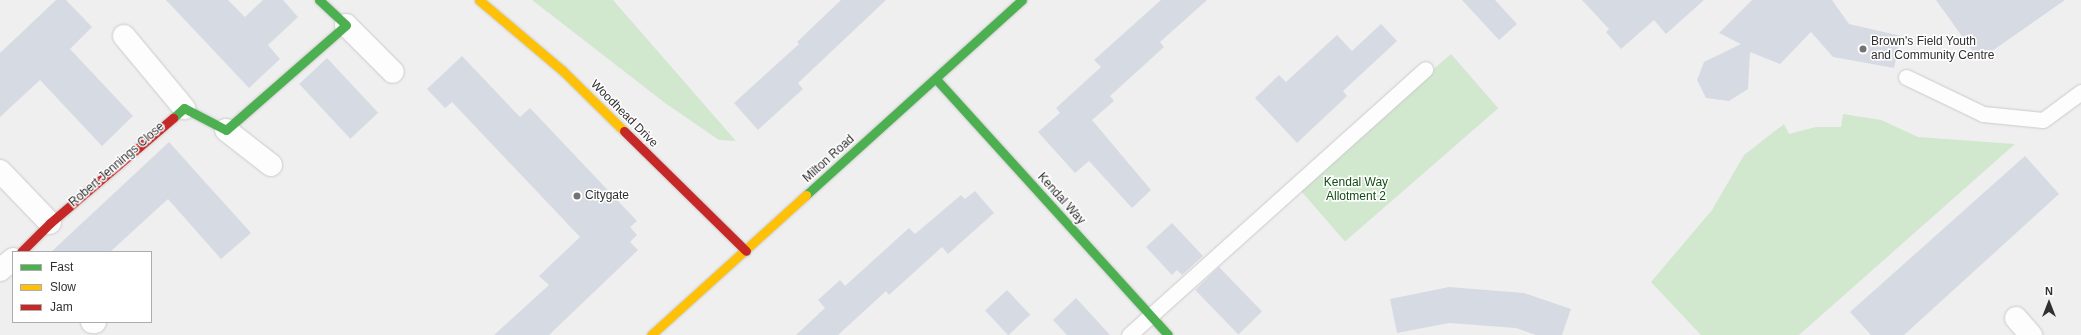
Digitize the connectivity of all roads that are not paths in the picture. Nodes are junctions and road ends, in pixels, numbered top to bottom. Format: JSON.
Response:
{"nodes":[{"id":1,"x":319,"y":0,"type":"edge"},
{"id":2,"x":479,"y":0,"type":"edge"},
{"id":3,"x":1022,"y":0,"type":"edge"},
{"id":4,"x":346,"y":25,"type":"junction"},
{"id":5,"x":124,"y":36,"type":"dead end"},
{"id":6,"x":1425,"y":69,"type":"dead end"},
{"id":7,"x":393,"y":72,"type":"dead end"},
{"id":8,"x":1906,"y":77,"type":"dead end"},
{"id":9,"x":936,"y":79,"type":"junction"},
{"id":10,"x":2081,"y":92,"type":"edge"},
{"id":11,"x":184,"y":108,"type":"junction"},
{"id":12,"x":226,"y":130,"type":"junction"},
{"id":13,"x":271,"y":165,"type":"dead end"},
{"id":14,"x":0,"y":171,"type":"edge"},
{"id":15,"x":50,"y":222,"type":"junction"},
{"id":16,"x":22,"y":251,"type":"edge"},
{"id":17,"x":746,"y":251,"type":"junction"},
{"id":18,"x":12,"y":260,"type":"edge"},
{"id":19,"x":0,"y":270,"type":"edge"},
{"id":20,"x":1151,"y":316,"type":"junction"},
{"id":21,"x":2016,"y":318,"type":"dead end"},
{"id":22,"x":651,"y":335,"type":"edge"},
{"id":23,"x":1130,"y":335,"type":"edge"},
{"id":24,"x":1168,"y":335,"type":"edge"},
{"id":25,"x":2031,"y":335,"type":"edge"}],
"edges":[{"from":1,"to":4,"type":"street"},
{"from":2,"to":17,"type":"street","name":"Woodhead Drive"},
{"from":3,"to":9,"type":"street","name":"Milton Road"},
{"from":4,"to":7,"type":"street"},
{"from":4,"to":12,"type":"street"},
{"from":5,"to":11,"type":"street"},
{"from":6,"to":20,"type":"lane"},
{"from":8,"to":10,"type":"lane"},
{"from":9,"to":17,"type":"street","name":"Milton Road"},
{"from":9,"to":20,"type":"street","name":"Kendal Way"},
{"from":11,"to":12,"type":"street"},
{"from":11,"to":15,"type":"street","name":"Robert Jennings Close"},
{"from":12,"to":13,"type":"street"},
{"from":14,"to":15,"type":"street"},
{"from":15,"to":16,"type":"street","name":"Robert Jennings Close"},
{"from":17,"to":22,"type":"street","name":"Milton Road"},
{"from":18,"to":19,"type":"street"},
{"from":20,"to":23,"type":"lane"},
{"from":20,"to":24,"type":"street","name":"Kendal Way"},
{"from":21,"to":25,"type":"street"}]}
